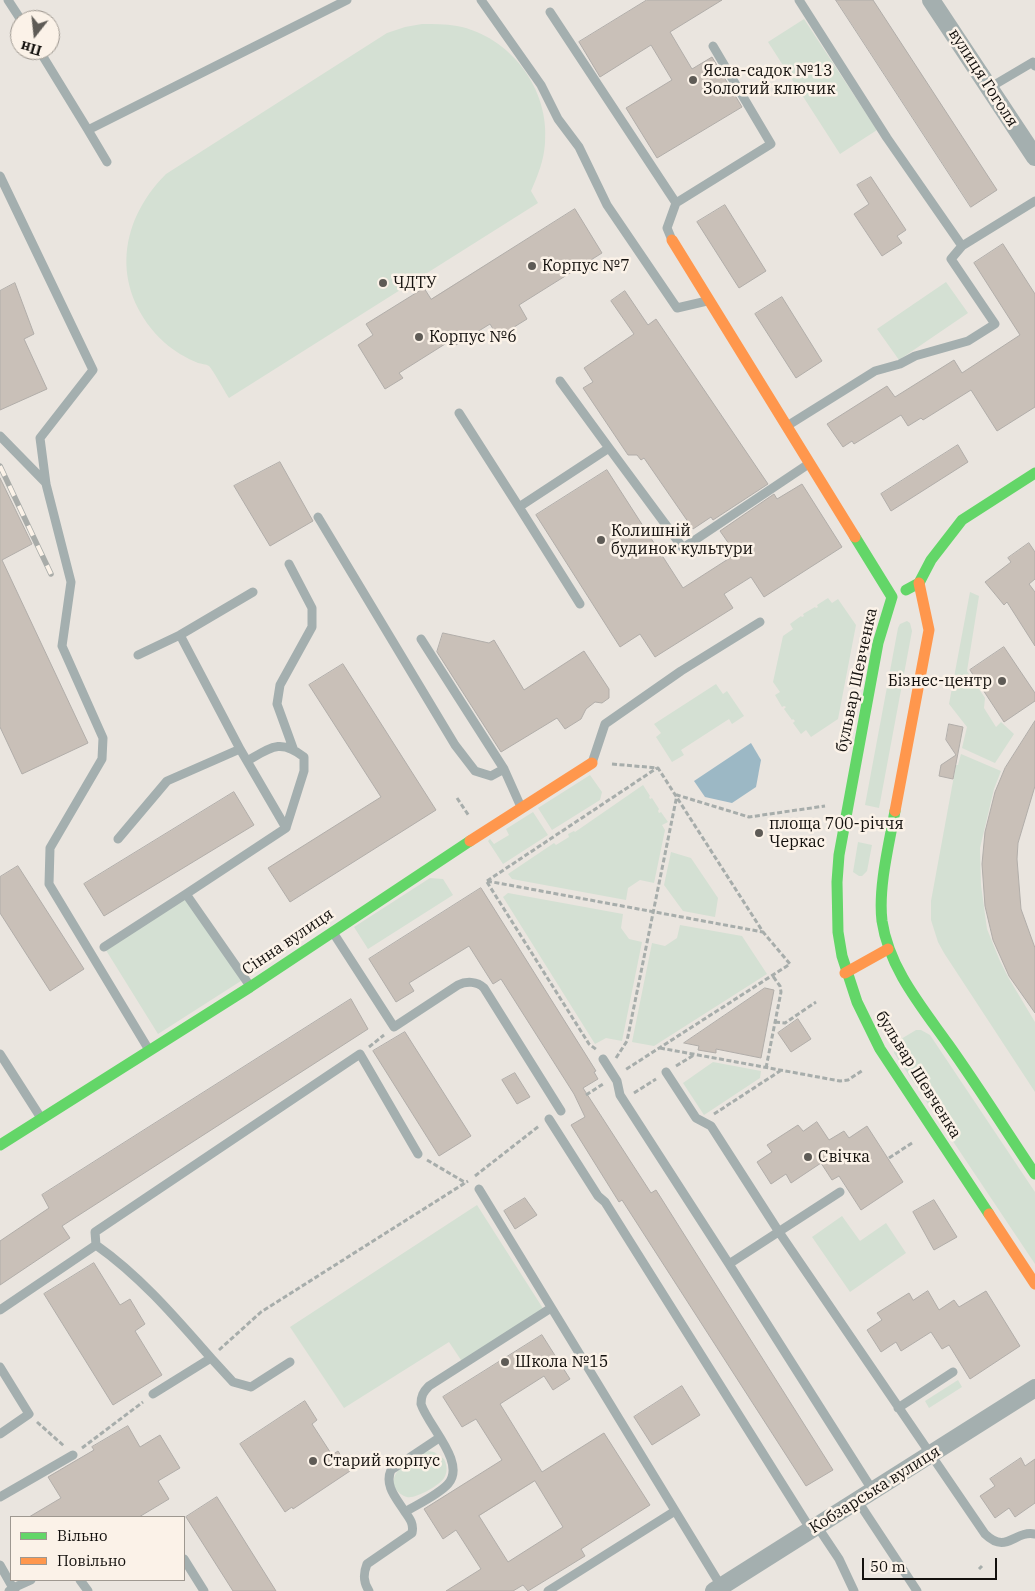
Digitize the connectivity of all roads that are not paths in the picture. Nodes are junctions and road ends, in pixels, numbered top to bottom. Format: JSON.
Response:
{"nodes":[{"id":1,"x":347,"y":0,"type":"edge"},
{"id":2,"x":481,"y":0,"type":"edge"},
{"id":3,"x":799,"y":0,"type":"edge"},
{"id":4,"x":931,"y":0,"type":"edge"},
{"id":5,"x":550,"y":12,"type":"dead end"},
{"id":6,"x":713,"y":46,"type":"dead end"},
{"id":7,"x":45,"y":60,"type":"edge"},
{"id":8,"x":1035,"y":66,"type":"edge"},
{"id":9,"x":989,"y":88,"type":"junction"},
{"id":10,"x":88,"y":130,"type":"junction"},
{"id":11,"x":1035,"y":157,"type":"edge"},
{"id":12,"x":107,"y":162,"type":"dead end"},
{"id":13,"x":0,"y":176,"type":"edge"},
{"id":14,"x":1035,"y":201,"type":"edge"},
{"id":15,"x":676,"y":203,"type":"junction"},
{"id":16,"x":672,"y":240,"type":"joint"},
{"id":17,"x":962,"y":246,"type":"junction"},
{"id":18,"x":710,"y":301,"type":"junction"},
{"id":19,"x":560,"y":381,"type":"dead end"},
{"id":20,"x":459,"y":413,"type":"dead end"},
{"id":21,"x":787,"y":426,"type":"junction"},
{"id":22,"x":0,"y":436,"type":"edge"},
{"id":23,"x":609,"y":448,"type":"junction"},
{"id":24,"x":810,"y":463,"type":"junction"},
{"id":25,"x":1035,"y":473,"type":"edge"},
{"id":26,"x":46,"y":484,"type":"junction"},
{"id":27,"x":519,"y":507,"type":"junction"},
{"id":28,"x":318,"y":517,"type":"dead end"},
{"id":29,"x":289,"y":564,"type":"dead end"},
{"id":30,"x":919,"y":583,"type":"junction"},
{"id":31,"x":254,"y":592,"type":"dead end"},
{"id":32,"x":892,"y":597,"type":"junction"},
{"id":33,"x":580,"y":604,"type":"dead end"},
{"id":34,"x":760,"y":622,"type":"dead end"},
{"id":35,"x":180,"y":635,"type":"junction"},
{"id":36,"x":421,"y":639,"type":"dead end"},
{"id":37,"x":138,"y":655,"type":"dead end"},
{"id":38,"x":293,"y":748,"type":"junction"},
{"id":39,"x":240,"y":749,"type":"junction"},
{"id":40,"x":247,"y":761,"type":"junction"},
{"id":41,"x":592,"y":763,"type":"joint"},
{"id":42,"x":504,"y":769,"type":"junction"},
{"id":43,"x":521,"y":807,"type":"junction"},
{"id":44,"x":286,"y":828,"type":"junction"},
{"id":45,"x":118,"y":839,"type":"dead end"},
{"id":46,"x":186,"y":894,"type":"junction"},
{"id":47,"x":332,"y":931,"type":"junction"},
{"id":48,"x":104,"y":947,"type":"dead end"},
{"id":49,"x":888,"y":949,"type":"junction"},
{"id":50,"x":845,"y":973,"type":"junction"},
{"id":51,"x":250,"y":987,"type":"junction"},
{"id":52,"x":150,"y":1051,"type":"junction"},
{"id":53,"x":0,"y":1054,"type":"edge"},
{"id":54,"x":603,"y":1059,"type":"road end"},
{"id":55,"x":666,"y":1072,"type":"dead end"},
{"id":56,"x":561,"y":1111,"type":"dead end"},
{"id":57,"x":42,"y":1119,"type":"junction"},
{"id":58,"x":548,"y":1119,"type":"road end"},
{"id":59,"x":0,"y":1145,"type":"edge"},
{"id":60,"x":418,"y":1154,"type":"road end"},
{"id":61,"x":1035,"y":1174,"type":"edge"},
{"id":62,"x":478,"y":1189,"type":"dead end"},
{"id":63,"x":840,"y":1192,"type":"dead end"},
{"id":64,"x":779,"y":1232,"type":"junction"},
{"id":65,"x":96,"y":1245,"type":"junction"},
{"id":66,"x":730,"y":1264,"type":"junction"},
{"id":67,"x":1035,"y":1284,"type":"edge"},
{"id":68,"x":552,"y":1308,"type":"junction"},
{"id":69,"x":0,"y":1310,"type":"edge"},
{"id":70,"x":211,"y":1358,"type":"junction"},
{"id":71,"x":290,"y":1362,"type":"dead end"},
{"id":72,"x":0,"y":1367,"type":"edge"},
{"id":73,"x":953,"y":1372,"type":"dead end"},
{"id":74,"x":1035,"y":1388,"type":"edge"},
{"id":75,"x":153,"y":1394,"type":"road end"},
{"id":76,"x":898,"y":1408,"type":"junction"},
{"id":77,"x":0,"y":1434,"type":"edge"},
{"id":78,"x":440,"y":1438,"type":"junction"},
{"id":79,"x":73,"y":1455,"type":"road end"},
{"id":80,"x":930,"y":1455,"type":"junction"},
{"id":81,"x":873,"y":1491,"type":"junction"},
{"id":82,"x":0,"y":1497,"type":"edge"},
{"id":83,"x":857,"y":1500,"type":"junction"},
{"id":84,"x":675,"y":1511,"type":"junction"},
{"id":85,"x":405,"y":1512,"type":"junction"},
{"id":86,"x":814,"y":1528,"type":"junction"},
{"id":87,"x":1035,"y":1534,"type":"edge"},
{"id":88,"x":185,"y":1561,"type":"edge"},
{"id":89,"x":0,"y":1565,"type":"edge"},
{"id":90,"x":29,"y":1581,"type":"edge"},
{"id":91,"x":718,"y":1589,"type":"edge"},
{"id":92,"x":12,"y":1590,"type":"edge"},
{"id":93,"x":204,"y":1591,"type":"edge"},
{"id":94,"x":369,"y":1591,"type":"edge"},
{"id":95,"x":548,"y":1591,"type":"edge"},
{"id":96,"x":854,"y":1591,"type":"edge"},
{"id":97,"x":917,"y":1591,"type":"edge"}],
"edges":[{"from":1,"to":10,"type":"lane"},
{"from":2,"to":18,"type":"lane"},
{"from":3,"to":17,"type":"lane"},
{"from":4,"to":9,"type":"street","name":"вулиця Гоголя"},
{"from":5,"to":15,"type":"lane"},
{"from":6,"to":15,"type":"lane"},
{"from":7,"to":10,"type":"lane"},
{"from":8,"to":9,"type":"lane"},
{"from":9,"to":11,"type":"street","name":"вулиця Гоголя"},
{"from":10,"to":12,"type":"lane"},
{"from":13,"to":26,"type":"lane"},
{"from":14,"to":17,"type":"lane"},
{"from":15,"to":16,"type":"lane"},
{"from":16,"to":18,"type":"main road"},
{"from":17,"to":21,"type":"lane"},
{"from":18,"to":21,"type":"main road"},
{"from":19,"to":23,"type":"lane"},
{"from":20,"to":27,"type":"lane"},
{"from":21,"to":24,"type":"main road"},
{"from":22,"to":26,"type":"lane"},
{"from":23,"to":24,"type":"lane"},
{"from":23,"to":27,"type":"lane"},
{"from":24,"to":32,"type":"main road"},
{"from":25,"to":30,"type":"main road"},
{"from":26,"to":52,"type":"lane"},
{"from":27,"to":33,"type":"lane"},
{"from":28,"to":42,"type":"lane"},
{"from":29,"to":38,"type":"lane"},
{"from":30,"to":32,"type":"main road"},
{"from":30,"to":49,"type":"main road"},
{"from":31,"to":35,"type":"lane"},
{"from":32,"to":50,"type":"main road","name":"бульвар Шевченка"},
{"from":34,"to":41,"type":"lane"},
{"from":35,"to":37,"type":"lane"},
{"from":35,"to":39,"type":"lane"},
{"from":36,"to":42,"type":"lane"},
{"from":38,"to":40,"type":"lane"},
{"from":38,"to":44,"type":"lane"},
{"from":39,"to":40,"type":"lane"},
{"from":39,"to":45,"type":"lane"},
{"from":40,"to":44,"type":"lane"},
{"from":41,"to":43,"type":"main road","name":"Сінна вулиця"},
{"from":42,"to":43,"type":"lane"},
{"from":43,"to":47,"type":"main road","name":"Сінна вулиця"},
{"from":44,"to":46,"type":"lane"},
{"from":46,"to":48,"type":"lane"},
{"from":46,"to":51,"type":"lane"},
{"from":47,"to":51,"type":"main road","name":"Сінна вулиця"},
{"from":47,"to":56,"type":"lane"},
{"from":49,"to":50,"type":"main road"},
{"from":49,"to":61,"type":"main road"},
{"from":50,"to":67,"type":"main road","name":"бульвар Шевченка"},
{"from":51,"to":52,"type":"main road","name":"Сінна вулиця"},
{"from":52,"to":57,"type":"main road","name":"Сінна вулиця"},
{"from":53,"to":57,"type":"lane"},
{"from":54,"to":66,"type":"lane"},
{"from":55,"to":64,"type":"lane"},
{"from":57,"to":59,"type":"main road","name":"Сінна вулиця"},
{"from":58,"to":86,"type":"lane"},
{"from":60,"to":65,"type":"lane"},
{"from":62,"to":68,"type":"lane"},
{"from":63,"to":64,"type":"lane"},
{"from":64,"to":66,"type":"lane"},
{"from":64,"to":76,"type":"lane"},
{"from":65,"to":69,"type":"lane"},
{"from":65,"to":70,"type":"lane"},
{"from":66,"to":81,"type":"lane"},
{"from":68,"to":78,"type":"lane"},
{"from":68,"to":84,"type":"lane"},
{"from":70,"to":71,"type":"lane"},
{"from":70,"to":75,"type":"lane"},
{"from":72,"to":77,"type":"lane"},
{"from":73,"to":76,"type":"lane"},
{"from":74,"to":80,"type":"street","name":"Кобзарська вулиця"},
{"from":76,"to":80,"type":"lane"},
{"from":78,"to":85,"type":"lane"},
{"from":78,"to":85,"type":"lane"},
{"from":79,"to":82,"type":"lane"},
{"from":80,"to":81,"type":"street","name":"Кобзарська вулиця"},
{"from":80,"to":87,"type":"lane"},
{"from":81,"to":83,"type":"street","name":"Кобзарська вулиця"},
{"from":83,"to":86,"type":"street","name":"Кобзарська вулиця"},
{"from":83,"to":97,"type":"lane"},
{"from":84,"to":91,"type":"lane"},
{"from":84,"to":95,"type":"lane"},
{"from":85,"to":94,"type":"lane"},
{"from":86,"to":91,"type":"street","name":"Кобзарська вулиця"},
{"from":86,"to":96,"type":"lane"},
{"from":88,"to":93,"type":"lane"},
{"from":89,"to":92,"type":"lane"},
{"from":90,"to":92,"type":"lane"}]}
